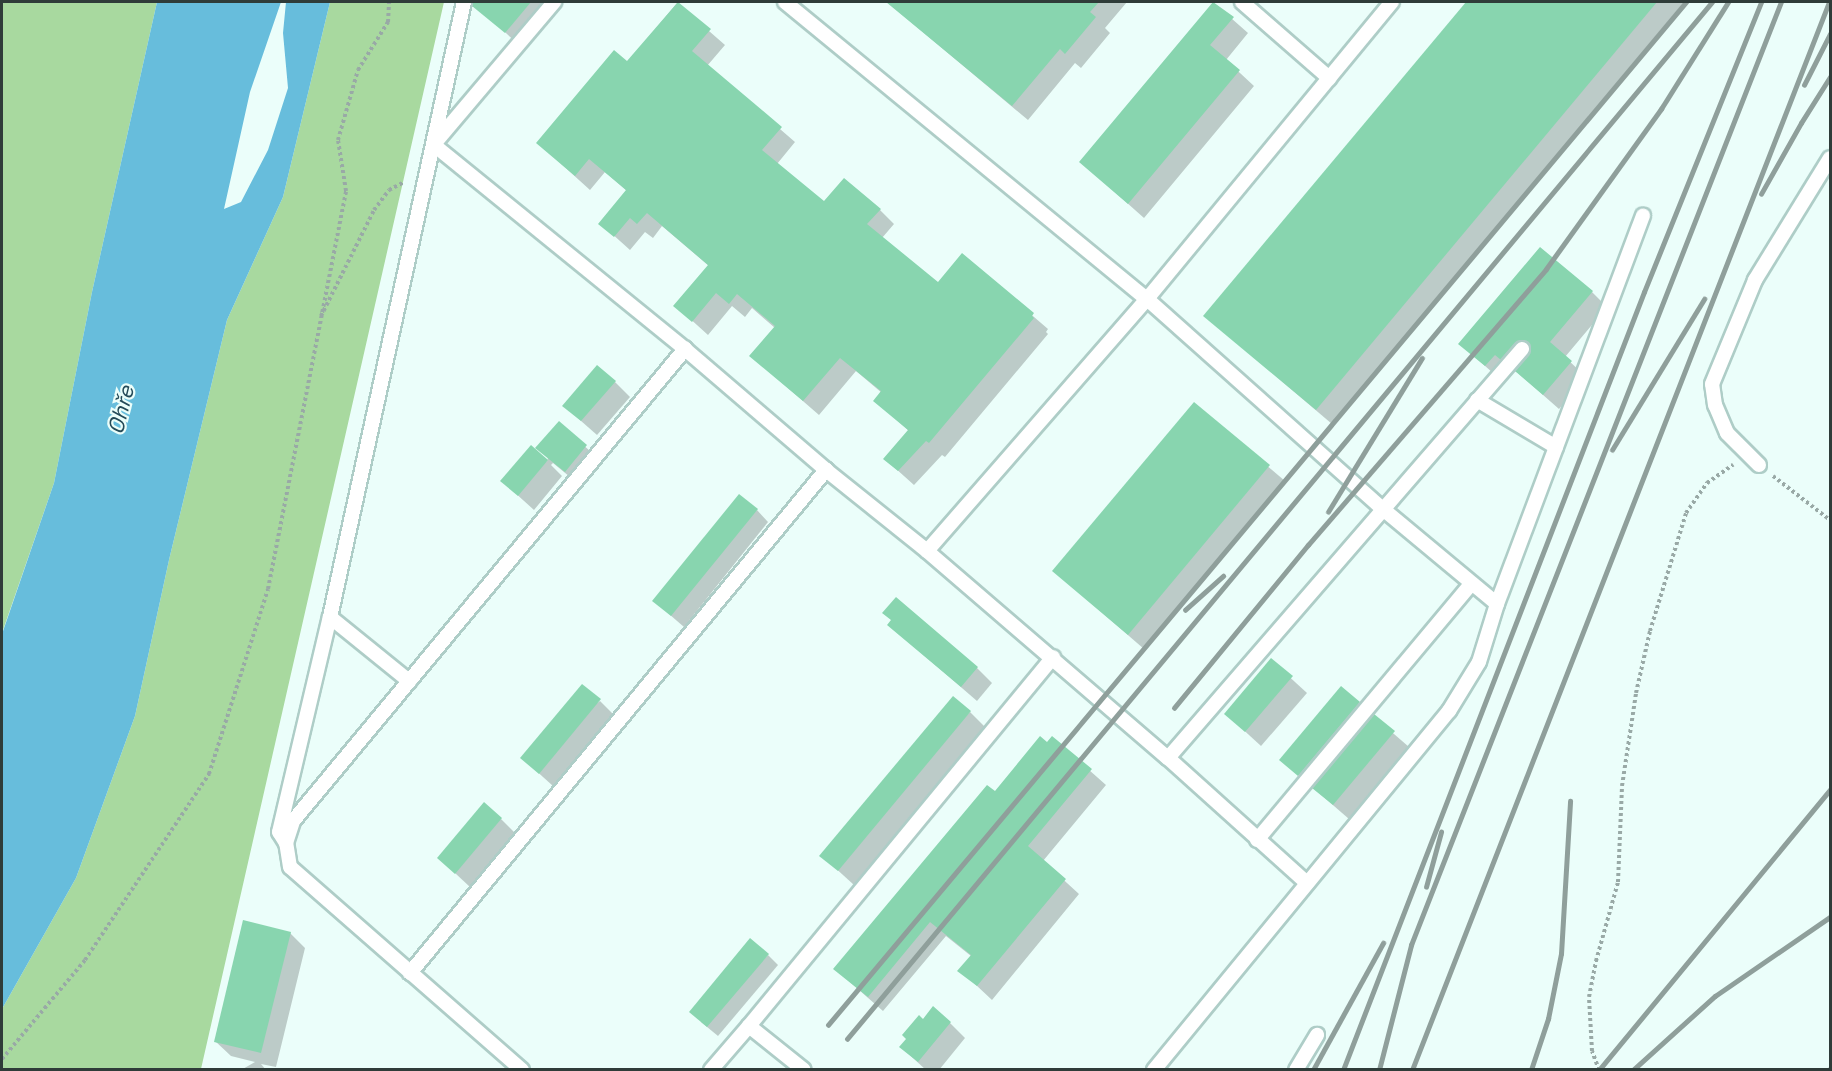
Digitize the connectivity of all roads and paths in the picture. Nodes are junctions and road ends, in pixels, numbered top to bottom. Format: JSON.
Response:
{"nodes":[{"id":1,"x":389,"y":2,"type":"edge"},
{"id":2,"x":464,"y":2,"type":"edge"},
{"id":3,"x":554,"y":2,"type":"edge"},
{"id":4,"x":785,"y":2,"type":"edge"},
{"id":5,"x":1242,"y":2,"type":"edge"},
{"id":6,"x":1392,"y":2,"type":"edge"},
{"id":7,"x":1329,"y":78,"type":"junction"},
{"id":8,"x":434,"y":145,"type":"junction"},
{"id":9,"x":1830,"y":158,"type":"edge"},
{"id":10,"x":426,"y":180,"type":"junction"},
{"id":11,"x":1643,"y":215,"type":"dead end"},
{"id":12,"x":1147,"y":298,"type":"junction"},
{"id":13,"x":318,"y":322,"type":"junction"},
{"id":14,"x":685,"y":349,"type":"junction"},
{"id":15,"x":1522,"y":349,"type":"dead end"},
{"id":16,"x":1478,"y":400,"type":"junction"},
{"id":17,"x":1556,"y":447,"type":"junction"},
{"id":18,"x":1759,"y":465,"type":"junction"},
{"id":19,"x":826,"y":470,"type":"junction"},
{"id":20,"x":1383,"y":509,"type":"junction"},
{"id":21,"x":1830,"y":520,"type":"edge"},
{"id":22,"x":927,"y":551,"type":"junction"},
{"id":23,"x":1471,"y":584,"type":"junction"},
{"id":24,"x":1497,"y":604,"type":"junction"},
{"id":25,"x":330,"y":617,"type":"junction"},
{"id":26,"x":1053,"y":657,"type":"junction"},
{"id":27,"x":409,"y":681,"type":"junction"},
{"id":28,"x":1168,"y":758,"type":"junction"},
{"id":29,"x":1257,"y":840,"type":"junction"},
{"id":30,"x":286,"y":843,"type":"junction"},
{"id":31,"x":1307,"y":883,"type":"junction"},
{"id":32,"x":410,"y":973,"type":"junction"},
{"id":33,"x":749,"y":1026,"type":"junction"},
{"id":34,"x":1317,"y":1035,"type":"dead end"},
{"id":35,"x":2,"y":1059,"type":"edge"},
{"id":36,"x":522,"y":1070,"type":"edge"},
{"id":37,"x":711,"y":1070,"type":"edge"},
{"id":38,"x":804,"y":1070,"type":"edge"},
{"id":39,"x":1154,"y":1070,"type":"edge"},
{"id":40,"x":1296,"y":1070,"type":"edge"},
{"id":41,"x":1599,"y":1070,"type":"edge"}],
"edges":[{"from":1,"to":13,"type":"path"},
{"from":2,"to":8,"type":"lane"},
{"from":3,"to":8,"type":"lane"},
{"from":4,"to":12,"type":"lane"},
{"from":5,"to":7,"type":"lane"},
{"from":6,"to":7,"type":"lane"},
{"from":7,"to":12,"type":"lane"},
{"from":8,"to":10,"type":"lane"},
{"from":8,"to":14,"type":"lane"},
{"from":9,"to":18,"type":"lane"},
{"from":10,"to":13,"type":"path"},
{"from":10,"to":25,"type":"lane"},
{"from":11,"to":17,"type":"lane"},
{"from":12,"to":20,"type":"lane"},
{"from":12,"to":22,"type":"lane"},
{"from":13,"to":35,"type":"path"},
{"from":14,"to":19,"type":"lane"},
{"from":14,"to":27,"type":"lane"},
{"from":15,"to":16,"type":"lane"},
{"from":16,"to":17,"type":"lane"},
{"from":16,"to":20,"type":"lane"},
{"from":17,"to":24,"type":"lane"},
{"from":18,"to":21,"type":"path"},
{"from":18,"to":41,"type":"path"},
{"from":19,"to":22,"type":"lane"},
{"from":19,"to":32,"type":"lane"},
{"from":20,"to":23,"type":"lane"},
{"from":20,"to":28,"type":"lane"},
{"from":22,"to":26,"type":"lane"},
{"from":23,"to":24,"type":"lane"},
{"from":23,"to":29,"type":"lane"},
{"from":24,"to":31,"type":"lane"},
{"from":25,"to":27,"type":"lane"},
{"from":25,"to":30,"type":"lane"},
{"from":26,"to":28,"type":"lane"},
{"from":26,"to":33,"type":"lane"},
{"from":27,"to":30,"type":"lane"},
{"from":28,"to":29,"type":"lane"},
{"from":29,"to":31,"type":"lane"},
{"from":30,"to":32,"type":"lane"},
{"from":31,"to":39,"type":"lane"},
{"from":32,"to":36,"type":"lane"},
{"from":33,"to":37,"type":"lane"},
{"from":33,"to":38,"type":"lane"},
{"from":34,"to":40,"type":"lane"}]}
